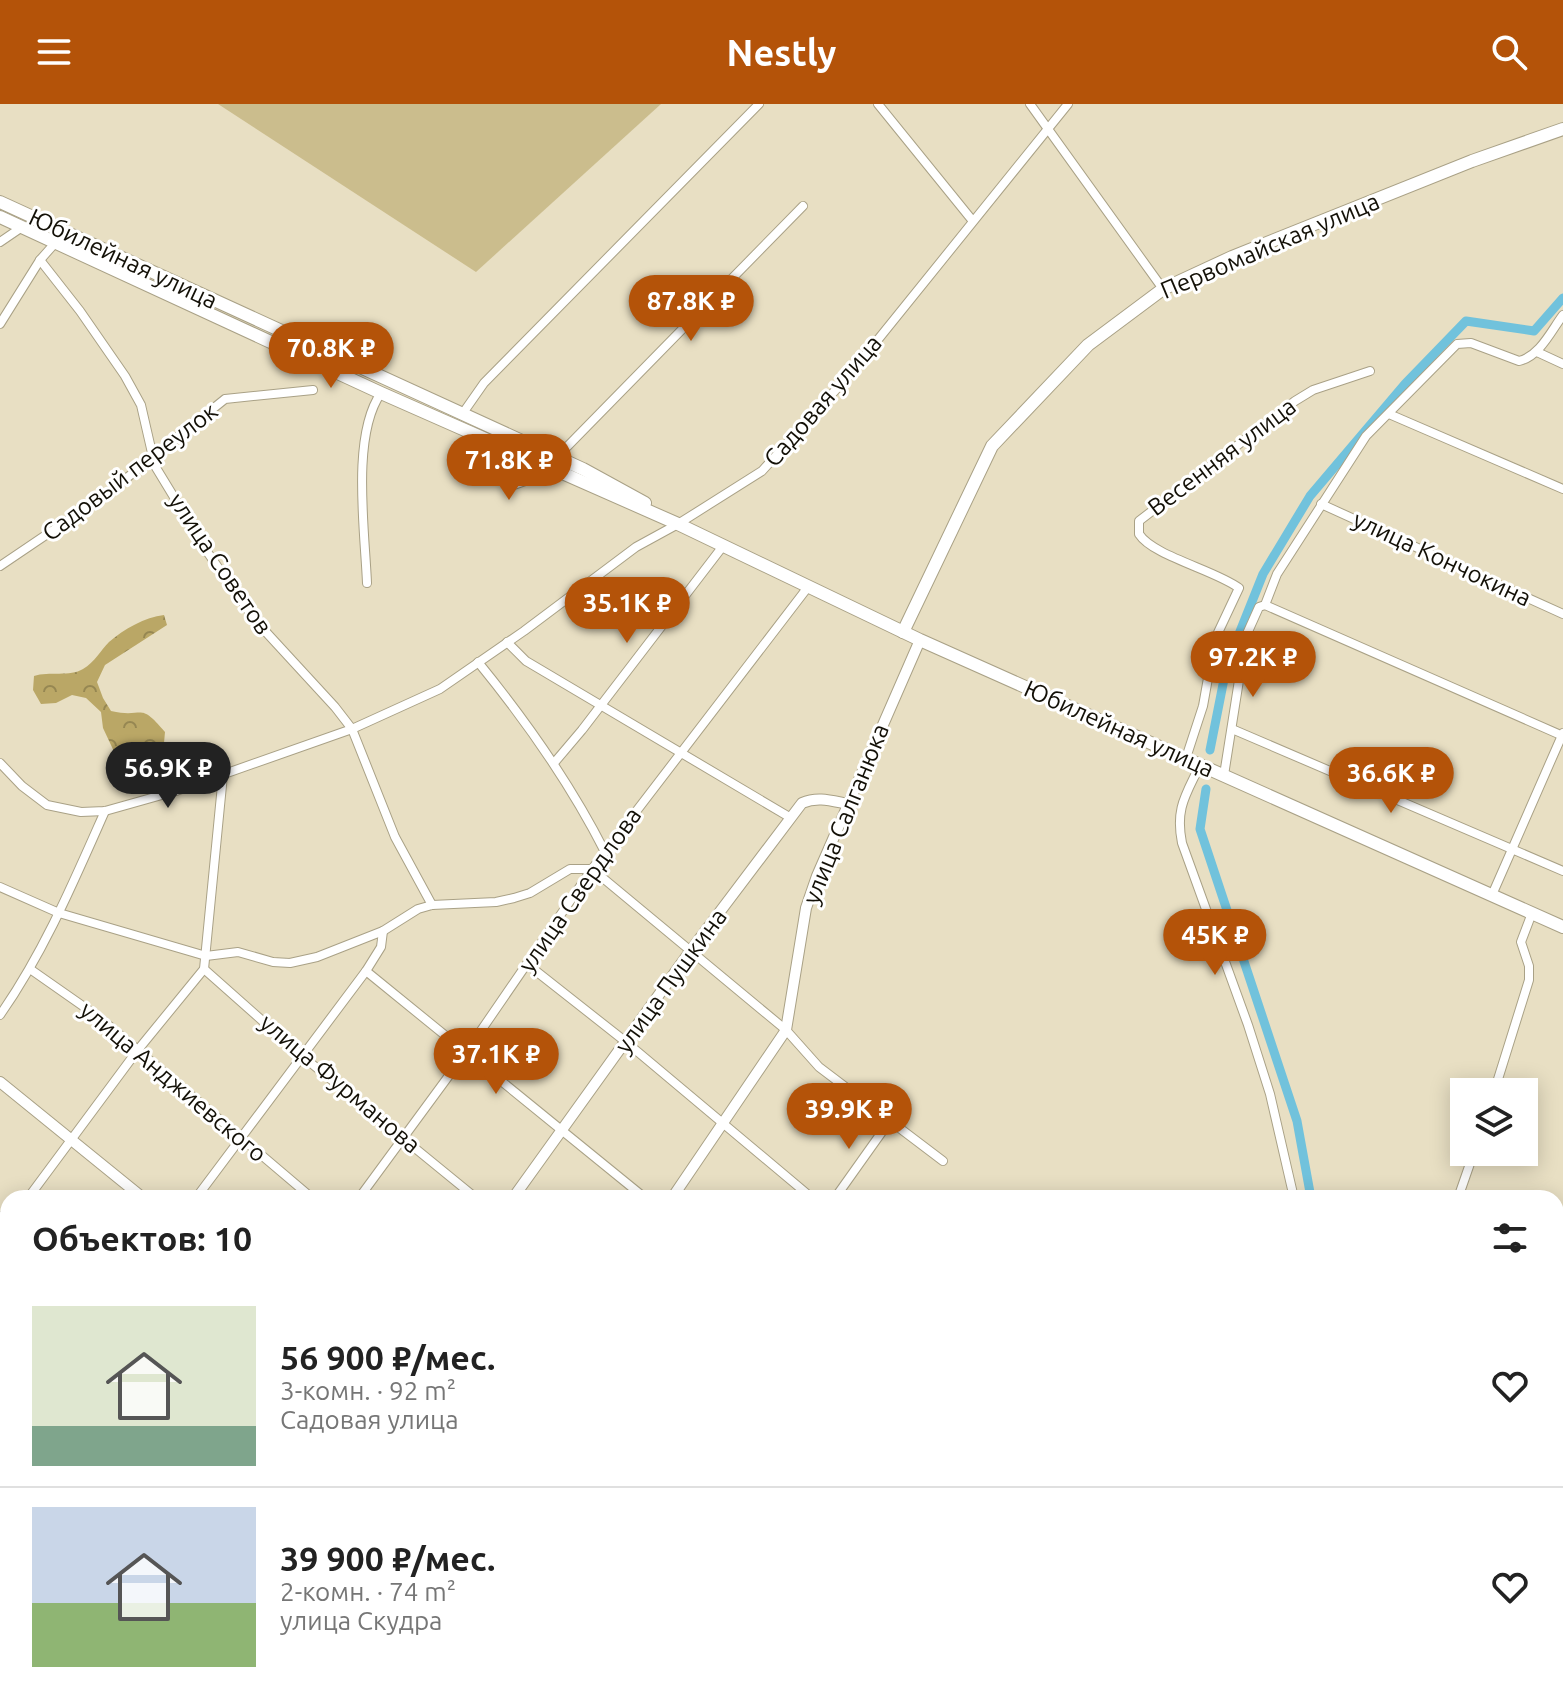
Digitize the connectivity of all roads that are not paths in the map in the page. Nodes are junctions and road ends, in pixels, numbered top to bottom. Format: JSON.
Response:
{"nodes":[{"id":1,"x":759,"y":104,"type":"edge"},
{"id":2,"x":878,"y":104,"type":"edge"},
{"id":3,"x":1030,"y":104,"type":"edge"},
{"id":4,"x":1068,"y":104,"type":"edge"},
{"id":5,"x":1048,"y":129,"type":"junction"},
{"id":6,"x":1563,"y":129,"type":"edge"},
{"id":7,"x":0,"y":202,"type":"edge"},
{"id":8,"x":803,"y":206,"type":"dead end"},
{"id":9,"x":0,"y":217,"type":"edge"},
{"id":10,"x":972,"y":220,"type":"junction"},
{"id":11,"x":22,"y":227,"type":"junction"},
{"id":12,"x":58,"y":236,"type":"junction"},
{"id":13,"x":0,"y":242,"type":"edge"},
{"id":14,"x":40,"y":260,"type":"junction"},
{"id":15,"x":1163,"y":289,"type":"junction"},
{"id":16,"x":1563,"y":315,"type":"edge"},
{"id":17,"x":0,"y":324,"type":"edge"},
{"id":18,"x":283,"y":332,"type":"junction"},
{"id":19,"x":277,"y":345,"type":"junction"},
{"id":20,"x":1537,"y":352,"type":"junction"},
{"id":21,"x":1563,"y":364,"type":"edge"},
{"id":22,"x":1370,"y":371,"type":"dead end"},
{"id":23,"x":313,"y":390,"type":"dead end"},
{"id":24,"x":381,"y":393,"type":"junction"},
{"id":25,"x":463,"y":413,"type":"junction"},
{"id":26,"x":1389,"y":414,"type":"junction"},
{"id":27,"x":152,"y":457,"type":"junction"},
{"id":28,"x":475,"y":457,"type":"dead end"},
{"id":29,"x":557,"y":457,"type":"junction"},
{"id":30,"x":541,"y":464,"type":"junction"},
{"id":31,"x":1563,"y":489,"type":"edge"},
{"id":32,"x":1321,"y":504,"type":"junction"},
{"id":33,"x":678,"y":524,"type":"junction"},
{"id":34,"x":723,"y":546,"type":"junction"},
{"id":35,"x":0,"y":566,"type":"edge"},
{"id":36,"x":367,"y":583,"type":"dead end"},
{"id":37,"x":808,"y":587,"type":"junction"},
{"id":38,"x":1265,"y":605,"type":"junction"},
{"id":39,"x":1563,"y":614,"type":"edge"},
{"id":40,"x":903,"y":632,"type":"junction"},
{"id":41,"x":920,"y":640,"type":"junction"},
{"id":42,"x":507,"y":642,"type":"junction"},
{"id":43,"x":478,"y":662,"type":"junction"},
{"id":44,"x":600,"y":706,"type":"junction"},
{"id":45,"x":352,"y":729,"type":"junction"},
{"id":46,"x":1232,"y":729,"type":"junction"},
{"id":47,"x":1563,"y":735,"type":"edge"},
{"id":48,"x":679,"y":752,"type":"junction"},
{"id":49,"x":1186,"y":758,"type":"junction"},
{"id":50,"x":0,"y":763,"type":"edge"},
{"id":51,"x":554,"y":763,"type":"junction"},
{"id":52,"x":1200,"y":765,"type":"junction"},
{"id":53,"x":223,"y":775,"type":"junction"},
{"id":54,"x":1224,"y":775,"type":"junction"},
{"id":55,"x":848,"y":804,"type":"junction"},
{"id":56,"x":105,"y":811,"type":"junction"},
{"id":57,"x":791,"y":818,"type":"junction"},
{"id":58,"x":1513,"y":849,"type":"junction"},
{"id":59,"x":605,"y":852,"type":"junction"},
{"id":60,"x":592,"y":869,"type":"junction"},
{"id":61,"x":1563,"y":871,"type":"edge"},
{"id":62,"x":0,"y":887,"type":"edge"},
{"id":63,"x":1492,"y":895,"type":"junction"},
{"id":64,"x":432,"y":905,"type":"junction"},
{"id":65,"x":59,"y":913,"type":"junction"},
{"id":66,"x":1532,"y":913,"type":"junction"},
{"id":67,"x":1563,"y":927,"type":"edge"},
{"id":68,"x":383,"y":931,"type":"junction"},
{"id":69,"x":691,"y":950,"type":"junction"},
{"id":70,"x":206,"y":956,"type":"junction"},
{"id":71,"x":527,"y":964,"type":"junction"},
{"id":72,"x":30,"y":969,"type":"junction"},
{"id":73,"x":204,"y":969,"type":"junction"},
{"id":74,"x":366,"y":971,"type":"junction"},
{"id":75,"x":0,"y":1015,"type":"edge"},
{"id":76,"x":786,"y":1030,"type":"junction"},
{"id":77,"x":626,"y":1042,"type":"junction"},
{"id":78,"x":137,"y":1051,"type":"junction"},
{"id":79,"x":467,"y":1051,"type":"junction"},
{"id":80,"x":301,"y":1055,"type":"junction"},
{"id":81,"x":1498,"y":1078,"type":"edge"},
{"id":82,"x":0,"y":1082,"type":"edge"},
{"id":83,"x":723,"y":1122,"type":"junction"},
{"id":84,"x":889,"y":1122,"type":"junction"},
{"id":85,"x":563,"y":1131,"type":"junction"},
{"id":86,"x":404,"y":1137,"type":"junction"},
{"id":87,"x":240,"y":1138,"type":"junction"},
{"id":88,"x":71,"y":1140,"type":"junction"},
{"id":89,"x":943,"y":1161,"type":"dead end"},
{"id":90,"x":1469,"y":1166,"type":"edge"},
{"id":91,"x":34,"y":1190,"type":"edge"},
{"id":92,"x":133,"y":1190,"type":"edge"},
{"id":93,"x":202,"y":1190,"type":"edge"},
{"id":94,"x":302,"y":1190,"type":"edge"},
{"id":95,"x":365,"y":1190,"type":"edge"},
{"id":96,"x":467,"y":1190,"type":"edge"},
{"id":97,"x":519,"y":1190,"type":"edge"},
{"id":98,"x":635,"y":1190,"type":"edge"},
{"id":99,"x":677,"y":1190,"type":"edge"},
{"id":100,"x":803,"y":1190,"type":"edge"},
{"id":101,"x":841,"y":1190,"type":"edge"},
{"id":102,"x":1292,"y":1190,"type":"edge"},
{"id":103,"x":1461,"y":1190,"type":"edge"}],
"edges":[{"from":1,"to":25,"type":"street"},
{"from":2,"to":10,"type":"street"},
{"from":3,"to":5,"type":"street"},
{"from":4,"to":5,"type":"street","name":"Садовая улица"},
{"from":5,"to":10,"type":"street","name":"Садовая улица"},
{"from":5,"to":15,"type":"street"},
{"from":6,"to":15,"type":"main road","name":"Первомайская улица"},
{"from":7,"to":12,"type":"main road","name":"Юбилейная улица"},
{"from":8,"to":29,"type":"street"},
{"from":9,"to":11,"type":"main road","name":"Юбилейная улица"},
{"from":10,"to":33,"type":"street","name":"Садовая улица"},
{"from":11,"to":12,"type":"main road","name":"Юбилейная улица"},
{"from":11,"to":13,"type":"street"},
{"from":12,"to":14,"type":"street"},
{"from":12,"to":18,"type":"main road","name":"Юбилейная улица"},
{"from":12,"to":19,"type":"main road","name":"Юбилейная улица"},
{"from":14,"to":17,"type":"street"},
{"from":14,"to":27,"type":"street","name":"улица Советов"},
{"from":15,"to":40,"type":"main road","name":"Первомайская улица"},
{"from":16,"to":20,"type":"street"},
{"from":18,"to":19,"type":"street"},
{"from":18,"to":25,"type":"main road","name":"Юбилейная улица"},
{"from":19,"to":24,"type":"main road","name":"Юбилейная улица"},
{"from":20,"to":21,"type":"street"},
{"from":20,"to":26,"type":"street"},
{"from":22,"to":49,"type":"street","name":"Весенняя улица"},
{"from":23,"to":27,"type":"street","name":"Садовый переулок"},
{"from":24,"to":30,"type":"main road","name":"Юбилейная улица"},
{"from":24,"to":36,"type":"street"},
{"from":25,"to":29,"type":"main road","name":"Юбилейная улица"},
{"from":26,"to":31,"type":"street"},
{"from":26,"to":32,"type":"street"},
{"from":27,"to":35,"type":"street","name":"Садовый переулок"},
{"from":27,"to":45,"type":"street","name":"улица Советов"},
{"from":28,"to":30,"type":"street"},
{"from":29,"to":33,"type":"main road","name":"Юбилейная улица"},
{"from":30,"to":33,"type":"main road","name":"Юбилейная улица"},
{"from":32,"to":38,"type":"street"},
{"from":32,"to":39,"type":"street","name":"улица Кончокина"},
{"from":33,"to":34,"type":"main road","name":"Юбилейная улица"},
{"from":33,"to":42,"type":"street","name":"Садовая улица"},
{"from":34,"to":37,"type":"main road","name":"Юбилейная улица"},
{"from":34,"to":44,"type":"street"},
{"from":37,"to":40,"type":"main road","name":"Юбилейная улица"},
{"from":37,"to":48,"type":"street","name":"улица Свердлова"},
{"from":38,"to":46,"type":"street"},
{"from":38,"to":47,"type":"street"},
{"from":40,"to":41,"type":"main road","name":"Юбилейная улица"},
{"from":41,"to":49,"type":"main road","name":"Юбилейная улица"},
{"from":41,"to":55,"type":"street","name":"улица Салганюка"},
{"from":42,"to":43,"type":"street","name":"Садовая улица"},
{"from":42,"to":44,"type":"street"},
{"from":43,"to":45,"type":"street","name":"Садовая улица"},
{"from":43,"to":51,"type":"street"},
{"from":44,"to":48,"type":"street"},
{"from":44,"to":51,"type":"street"},
{"from":45,"to":53,"type":"street","name":"Садовая улица"},
{"from":45,"to":64,"type":"street","name":"улица Советов"},
{"from":46,"to":54,"type":"street"},
{"from":46,"to":58,"type":"street"},
{"from":47,"to":58,"type":"street"},
{"from":48,"to":57,"type":"street"},
{"from":48,"to":59,"type":"street","name":"улица Свердлова"},
{"from":49,"to":52,"type":"main road","name":"Юбилейная улица"},
{"from":50,"to":56,"type":"street","name":"Садовая улица"},
{"from":51,"to":59,"type":"street"},
{"from":52,"to":54,"type":"main road","name":"Юбилейная улица"},
{"from":52,"to":102,"type":"street"},
{"from":53,"to":56,"type":"street","name":"Садовая улица"},
{"from":53,"to":70,"type":"street"},
{"from":54,"to":63,"type":"main road","name":"Юбилейная улица"},
{"from":55,"to":57,"type":"street","name":"улица Пушкина"},
{"from":55,"to":76,"type":"street","name":"улица Салганюка"},
{"from":56,"to":65,"type":"street"},
{"from":57,"to":69,"type":"street","name":"улица Пушкина"},
{"from":58,"to":61,"type":"street"},
{"from":58,"to":63,"type":"street"},
{"from":59,"to":60,"type":"street","name":"улица Свердлова"},
{"from":60,"to":64,"type":"street"},
{"from":60,"to":69,"type":"street"},
{"from":60,"to":71,"type":"street","name":"улица Свердлова"},
{"from":62,"to":65,"type":"street"},
{"from":63,"to":66,"type":"main road","name":"Юбилейная улица"},
{"from":64,"to":68,"type":"street"},
{"from":65,"to":70,"type":"street"},
{"from":65,"to":72,"type":"street"},
{"from":66,"to":67,"type":"main road","name":"Юбилейная улица"},
{"from":66,"to":81,"type":"street"},
{"from":68,"to":70,"type":"street"},
{"from":68,"to":74,"type":"street"},
{"from":69,"to":76,"type":"street"},
{"from":69,"to":77,"type":"street","name":"улица Пушкина"},
{"from":70,"to":73,"type":"street"},
{"from":71,"to":77,"type":"street"},
{"from":71,"to":79,"type":"street","name":"улица Свердлова"},
{"from":72,"to":75,"type":"street"},
{"from":72,"to":78,"type":"street","name":"улица Анджиевского"},
{"from":73,"to":78,"type":"street"},
{"from":73,"to":80,"type":"street","name":"улица Фурманова"},
{"from":74,"to":79,"type":"street"},
{"from":74,"to":80,"type":"street"},
{"from":76,"to":83,"type":"street","name":"улица Салганюка"},
{"from":76,"to":84,"type":"street"},
{"from":77,"to":83,"type":"street"},
{"from":77,"to":85,"type":"street","name":"улица Пушкина"},
{"from":78,"to":87,"type":"street","name":"улица Анджиевского"},
{"from":78,"to":88,"type":"street"},
{"from":79,"to":85,"type":"street"},
{"from":79,"to":86,"type":"street","name":"улица Свердлова"},
{"from":80,"to":86,"type":"street","name":"улица Фурманова"},
{"from":80,"to":87,"type":"street"},
{"from":82,"to":88,"type":"street"},
{"from":83,"to":99,"type":"street","name":"улица Салганюка"},
{"from":83,"to":100,"type":"street"},
{"from":84,"to":89,"type":"street"},
{"from":84,"to":101,"type":"street"},
{"from":85,"to":97,"type":"street","name":"улица Пушкина"},
{"from":85,"to":98,"type":"street"},
{"from":86,"to":95,"type":"street","name":"улица Свердлова"},
{"from":86,"to":96,"type":"street","name":"улица Фурманова"},
{"from":87,"to":93,"type":"street"},
{"from":87,"to":94,"type":"street","name":"улица Анджиевского"},
{"from":88,"to":91,"type":"street"},
{"from":88,"to":92,"type":"street"},
{"from":90,"to":103,"type":"street"}]}
